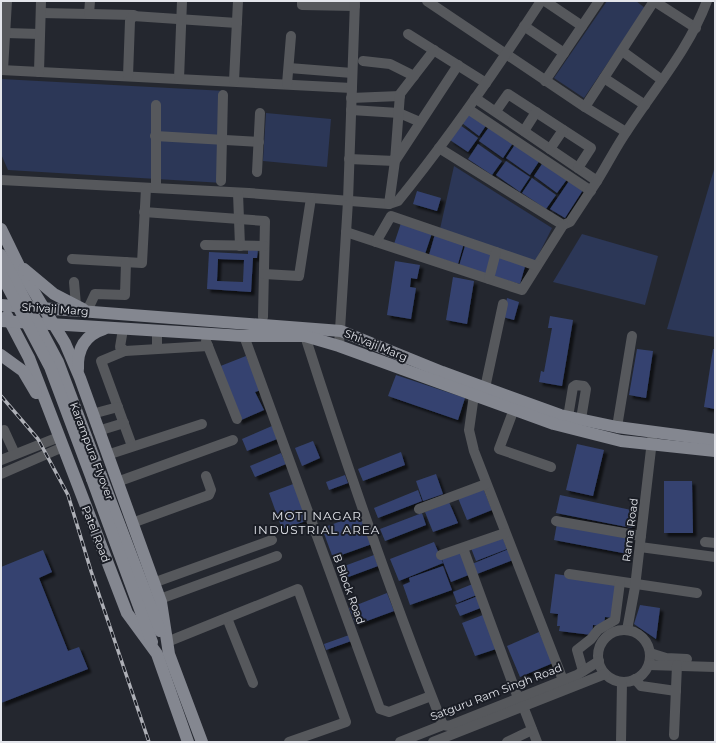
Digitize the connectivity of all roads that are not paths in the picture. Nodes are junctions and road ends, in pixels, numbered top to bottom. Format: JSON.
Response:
{"nodes":[{"id":1,"x":8,"y":1,"type":"edge"},
{"id":2,"x":41,"y":1,"type":"edge"},
{"id":3,"x":90,"y":1,"type":"edge"},
{"id":4,"x":182,"y":1,"type":"edge"},
{"id":5,"x":238,"y":1,"type":"edge"},
{"id":6,"x":302,"y":1,"type":"edge"},
{"id":7,"x":427,"y":1,"type":"edge"},
{"id":8,"x":599,"y":1,"type":"edge"},
{"id":9,"x":654,"y":1,"type":"edge"},
{"id":10,"x":707,"y":1,"type":"edge"},
{"id":11,"x":539,"y":2,"type":"edge"},
{"id":12,"x":355,"y":4,"type":"edge"},
{"id":13,"x":439,"y":5,"type":"edge"},
{"id":14,"x":41,"y":13,"type":"junction"},
{"id":15,"x":89,"y":14,"type":"junction"},
{"id":16,"x":134,"y":15,"type":"junction"},
{"id":17,"x":181,"y":19,"type":"junction"},
{"id":18,"x":237,"y":23,"type":"junction"},
{"id":19,"x":524,"y":26,"type":"junction"},
{"id":20,"x":582,"y":26,"type":"junction"},
{"id":21,"x":696,"y":28,"type":"junction"},
{"id":22,"x":4,"y":30,"type":"edge"},
{"id":23,"x":40,"y":34,"type":"junction"},
{"id":24,"x":408,"y":34,"type":"dead end"},
{"id":25,"x":291,"y":36,"type":"dead end"},
{"id":26,"x":434,"y":50,"type":"junction"},
{"id":27,"x":622,"y":51,"type":"junction"},
{"id":28,"x":564,"y":53,"type":"junction"},
{"id":29,"x":506,"y":54,"type":"junction"},
{"id":30,"x":363,"y":61,"type":"dead end"},
{"id":31,"x":458,"y":65,"type":"junction"},
{"id":32,"x":289,"y":68,"type":"junction"},
{"id":33,"x":2,"y":70,"type":"edge"},
{"id":34,"x":38,"y":72,"type":"junction"},
{"id":35,"x":352,"y":73,"type":"junction"},
{"id":36,"x":128,"y":76,"type":"junction"},
{"id":37,"x":414,"y":76,"type":"junction"},
{"id":38,"x":604,"y":78,"type":"junction"},
{"id":39,"x":179,"y":79,"type":"junction"},
{"id":40,"x":662,"y":80,"type":"junction"},
{"id":41,"x":234,"y":81,"type":"junction"},
{"id":42,"x":545,"y":81,"type":"junction"},
{"id":43,"x":486,"y":83,"type":"junction"},
{"id":44,"x":287,"y":84,"type":"junction"},
{"id":45,"x":352,"y":93,"type":"junction"},
{"id":46,"x":223,"y":95,"type":"dead end"},
{"id":47,"x":400,"y":96,"type":"junction"},
{"id":48,"x":475,"y":98,"type":"junction"},
{"id":49,"x":645,"y":105,"type":"junction"},
{"id":50,"x":156,"y":106,"type":"dead end"},
{"id":51,"x":585,"y":107,"type":"junction"},
{"id":52,"x":468,"y":109,"type":"junction"},
{"id":53,"x":351,"y":110,"type":"junction"},
{"id":54,"x":496,"y":111,"type":"junction"},
{"id":55,"x":536,"y":112,"type":"junction"},
{"id":56,"x":260,"y":113,"type":"dead end"},
{"id":57,"x":399,"y":113,"type":"junction"},
{"id":58,"x":420,"y":122,"type":"junction"},
{"id":59,"x":563,"y":130,"type":"junction"},
{"id":60,"x":524,"y":131,"type":"junction"},
{"id":61,"x":626,"y":132,"type":"junction"},
{"id":62,"x":156,"y":136,"type":"junction"},
{"id":63,"x":222,"y":140,"type":"junction"},
{"id":64,"x":259,"y":142,"type":"junction"},
{"id":65,"x":440,"y":148,"type":"junction"},
{"id":66,"x":550,"y":149,"type":"junction"},
{"id":67,"x":349,"y":159,"type":"junction"},
{"id":68,"x":395,"y":161,"type":"junction"},
{"id":69,"x":578,"y":168,"type":"junction"},
{"id":70,"x":257,"y":172,"type":"dead end"},
{"id":71,"x":1,"y":180,"type":"edge"},
{"id":72,"x":221,"y":181,"type":"dead end"},
{"id":73,"x":597,"y":181,"type":"junction"},
{"id":74,"x":151,"y":188,"type":"junction"},
{"id":75,"x":591,"y":191,"type":"junction"},
{"id":76,"x":238,"y":193,"type":"junction"},
{"id":77,"x":311,"y":198,"type":"junction"},
{"id":78,"x":348,"y":201,"type":"junction"},
{"id":79,"x":389,"y":204,"type":"junction"},
{"id":80,"x":144,"y":212,"type":"junction"},
{"id":81,"x":240,"y":219,"type":"junction"},
{"id":82,"x":563,"y":225,"type":"junction"},
{"id":83,"x":1,"y":229,"type":"edge"},
{"id":84,"x":346,"y":232,"type":"junction"},
{"id":85,"x":376,"y":242,"type":"junction"},
{"id":86,"x":205,"y":245,"type":"dead end"},
{"id":87,"x":240,"y":246,"type":"junction"},
{"id":88,"x":264,"y":246,"type":"junction"},
{"id":89,"x":496,"y":252,"type":"junction"},
{"id":90,"x":1,"y":254,"type":"edge"},
{"id":91,"x":72,"y":259,"type":"dead end"},
{"id":92,"x":126,"y":262,"type":"junction"},
{"id":93,"x":18,"y":264,"type":"junction"},
{"id":94,"x":537,"y":266,"type":"junction"},
{"id":95,"x":1,"y":274,"type":"edge"},
{"id":96,"x":264,"y":274,"type":"junction"},
{"id":97,"x":489,"y":279,"type":"junction"},
{"id":98,"x":74,"y":282,"type":"dead end"},
{"id":99,"x":503,"y":304,"type":"dead end"},
{"id":100,"x":1,"y":305,"type":"edge"},
{"id":101,"x":76,"y":305,"type":"junction"},
{"id":102,"x":44,"y":308,"type":"junction"},
{"id":103,"x":87,"y":311,"type":"junction"},
{"id":104,"x":263,"y":317,"type":"dead end"},
{"id":105,"x":5,"y":321,"type":"edge"},
{"id":106,"x":53,"y":324,"type":"junction"},
{"id":107,"x":107,"y":328,"type":"junction"},
{"id":108,"x":123,"y":328,"type":"junction"},
{"id":109,"x":158,"y":331,"type":"junction"},
{"id":110,"x":341,"y":331,"type":"junction"},
{"id":111,"x":203,"y":334,"type":"junction"},
{"id":112,"x":244,"y":336,"type":"junction"},
{"id":113,"x":305,"y":336,"type":"junction"},
{"id":114,"x":632,"y":336,"type":"dead end"},
{"id":115,"x":208,"y":346,"type":"junction"},
{"id":116,"x":339,"y":346,"type":"junction"},
{"id":117,"x":157,"y":349,"type":"junction"},
{"id":118,"x":125,"y":350,"type":"junction"},
{"id":119,"x":1,"y":355,"type":"edge"},
{"id":120,"x":80,"y":378,"type":"junction"},
{"id":121,"x":485,"y":388,"type":"junction"},
{"id":122,"x":474,"y":395,"type":"junction"},
{"id":123,"x":87,"y":400,"type":"junction"},
{"id":124,"x":118,"y":407,"type":"junction"},
{"id":125,"x":514,"y":409,"type":"junction"},
{"id":126,"x":92,"y":414,"type":"junction"},
{"id":127,"x":51,"y":415,"type":"junction"},
{"id":128,"x":568,"y":417,"type":"junction"},
{"id":129,"x":237,"y":418,"type":"dead end"},
{"id":130,"x":581,"y":419,"type":"junction"},
{"id":131,"x":124,"y":423,"type":"junction"},
{"id":132,"x":202,"y":424,"type":"dead end"},
{"id":133,"x":617,"y":427,"type":"junction"},
{"id":134,"x":4,"y":430,"type":"dead end"},
{"id":135,"x":98,"y":431,"type":"junction"},
{"id":136,"x":653,"y":438,"type":"junction"},
{"id":137,"x":233,"y":440,"type":"dead end"},
{"id":138,"x":715,"y":440,"type":"edge"},
{"id":139,"x":61,"y":442,"type":"junction"},
{"id":140,"x":132,"y":446,"type":"junction"},
{"id":141,"x":715,"y":451,"type":"edge"},
{"id":142,"x":15,"y":454,"type":"junction"},
{"id":143,"x":107,"y":454,"type":"junction"},
{"id":144,"x":1,"y":460,"type":"edge"},
{"id":145,"x":551,"y":467,"type":"dead end"},
{"id":146,"x":1,"y":474,"type":"edge"},
{"id":147,"x":206,"y":476,"type":"dead end"},
{"id":148,"x":97,"y":477,"type":"junction"},
{"id":149,"x":117,"y":482,"type":"junction"},
{"id":150,"x":486,"y":484,"type":"junction"},
{"id":151,"x":419,"y":509,"type":"dead end"},
{"id":152,"x":556,"y":521,"type":"dead end"},
{"id":153,"x":132,"y":523,"type":"junction"},
{"id":154,"x":505,"y":533,"type":"junction"},
{"id":155,"x":641,"y":536,"type":"junction"},
{"id":156,"x":272,"y":540,"type":"dead end"},
{"id":157,"x":640,"y":547,"type":"junction"},
{"id":158,"x":463,"y":548,"type":"junction"},
{"id":159,"x":441,"y":555,"type":"dead end"},
{"id":160,"x":277,"y":556,"type":"dead end"},
{"id":161,"x":715,"y":557,"type":"edge"},
{"id":162,"x":569,"y":574,"type":"dead end"},
{"id":163,"x":620,"y":582,"type":"junction"},
{"id":164,"x":152,"y":583,"type":"junction"},
{"id":165,"x":636,"y":585,"type":"junction"},
{"id":166,"x":697,"y":593,"type":"dead end"},
{"id":167,"x":160,"y":599,"type":"junction"},
{"id":168,"x":227,"y":618,"type":"junction"},
{"id":169,"x":627,"y":630,"type":"junction"},
{"id":170,"x":167,"y":642,"type":"junction"},
{"id":171,"x":650,"y":653,"type":"junction"},
{"id":172,"x":157,"y":654,"type":"junction"},
{"id":173,"x":169,"y":654,"type":"junction"},
{"id":174,"x":715,"y":660,"type":"edge"},
{"id":175,"x":598,"y":661,"type":"junction"},
{"id":176,"x":649,"y":665,"type":"junction"},
{"id":177,"x":677,"y":665,"type":"junction"},
{"id":178,"x":715,"y":667,"type":"edge"},
{"id":179,"x":582,"y":671,"type":"junction"},
{"id":180,"x":605,"y":674,"type":"junction"},
{"id":181,"x":563,"y":680,"type":"junction"},
{"id":182,"x":635,"y":680,"type":"junction"},
{"id":183,"x":622,"y":682,"type":"junction"},
{"id":184,"x":253,"y":683,"type":"dead end"},
{"id":185,"x":676,"y":691,"type":"junction"},
{"id":186,"x":431,"y":696,"type":"junction"},
{"id":187,"x":520,"y":702,"type":"junction"},
{"id":188,"x":443,"y":725,"type":"junction"},
{"id":189,"x":532,"y":730,"type":"junction"},
{"id":190,"x":674,"y":735,"type":"dead end"},
{"id":191,"x":300,"y":740,"type":"edge"},
{"id":192,"x":188,"y":742,"type":"edge"},
{"id":193,"x":202,"y":742,"type":"edge"},
{"id":194,"x":289,"y":742,"type":"edge"},
{"id":195,"x":400,"y":742,"type":"edge"},
{"id":196,"x":433,"y":742,"type":"edge"},
{"id":197,"x":507,"y":742,"type":"edge"},
{"id":198,"x":537,"y":742,"type":"edge"},
{"id":199,"x":621,"y":742,"type":"edge"}],
"edges":[{"from":1,"to":22,"type":"street"},
{"from":2,"to":14,"type":"street"},
{"from":3,"to":15,"type":"street"},
{"from":4,"to":17,"type":"street"},
{"from":5,"to":18,"type":"street"},
{"from":6,"to":12,"type":"street"},
{"from":7,"to":13,"type":"street"},
{"from":8,"to":20,"type":"street"},
{"from":9,"to":21,"type":"street"},
{"from":9,"to":27,"type":"street"},
{"from":10,"to":21,"type":"street"},
{"from":11,"to":19,"type":"street"},
{"from":11,"to":20,"type":"street"},
{"from":12,"to":35,"type":"street"},
{"from":13,"to":29,"type":"street"},
{"from":14,"to":15,"type":"street"},
{"from":14,"to":23,"type":"street"},
{"from":15,"to":16,"type":"street"},
{"from":16,"to":17,"type":"street"},
{"from":16,"to":36,"type":"street"},
{"from":17,"to":18,"type":"street"},
{"from":17,"to":39,"type":"street"},
{"from":18,"to":41,"type":"street"},
{"from":19,"to":28,"type":"street"},
{"from":19,"to":29,"type":"street"},
{"from":20,"to":28,"type":"street"},
{"from":21,"to":40,"type":"street"},
{"from":22,"to":23,"type":"street"},
{"from":22,"to":33,"type":"street"},
{"from":23,"to":34,"type":"street"},
{"from":24,"to":26,"type":"street"},
{"from":25,"to":32,"type":"street"},
{"from":26,"to":31,"type":"street"},
{"from":26,"to":37,"type":"street"},
{"from":27,"to":38,"type":"street"},
{"from":27,"to":40,"type":"street"},
{"from":28,"to":42,"type":"street"},
{"from":29,"to":42,"type":"street"},
{"from":29,"to":43,"type":"street"},
{"from":30,"to":37,"type":"street"},
{"from":31,"to":43,"type":"street"},
{"from":31,"to":58,"type":"street"},
{"from":32,"to":35,"type":"street"},
{"from":32,"to":44,"type":"street"},
{"from":33,"to":34,"type":"street"},
{"from":34,"to":36,"type":"street"},
{"from":35,"to":45,"type":"street"},
{"from":36,"to":39,"type":"street"},
{"from":37,"to":47,"type":"street"},
{"from":38,"to":49,"type":"street"},
{"from":38,"to":51,"type":"street"},
{"from":39,"to":41,"type":"street"},
{"from":40,"to":49,"type":"street"},
{"from":41,"to":44,"type":"street"},
{"from":42,"to":51,"type":"street"},
{"from":43,"to":48,"type":"street"},
{"from":44,"to":45,"type":"street"},
{"from":45,"to":47,"type":"street"},
{"from":45,"to":53,"type":"street"},
{"from":46,"to":63,"type":"street"},
{"from":47,"to":57,"type":"street"},
{"from":48,"to":52,"type":"street"},
{"from":48,"to":54,"type":"street"},
{"from":49,"to":61,"type":"street"},
{"from":50,"to":62,"type":"street"},
{"from":51,"to":61,"type":"street"},
{"from":52,"to":65,"type":"street"},
{"from":52,"to":75,"type":"street"},
{"from":53,"to":57,"type":"street"},
{"from":53,"to":67,"type":"street"},
{"from":54,"to":55,"type":"street"},
{"from":54,"to":60,"type":"street"},
{"from":55,"to":59,"type":"street"},
{"from":55,"to":60,"type":"street"},
{"from":56,"to":64,"type":"street"},
{"from":57,"to":58,"type":"street"},
{"from":57,"to":68,"type":"street"},
{"from":58,"to":68,"type":"street"},
{"from":59,"to":66,"type":"street"},
{"from":59,"to":69,"type":"street"},
{"from":60,"to":66,"type":"street"},
{"from":61,"to":73,"type":"street"},
{"from":62,"to":63,"type":"street"},
{"from":62,"to":74,"type":"street"},
{"from":63,"to":64,"type":"street"},
{"from":63,"to":72,"type":"street"},
{"from":64,"to":70,"type":"street"},
{"from":65,"to":79,"type":"street"},
{"from":65,"to":82,"type":"street"},
{"from":66,"to":69,"type":"street"},
{"from":67,"to":68,"type":"street"},
{"from":67,"to":78,"type":"street"},
{"from":68,"to":79,"type":"street"},
{"from":69,"to":73,"type":"street"},
{"from":71,"to":74,"type":"street"},
{"from":73,"to":75,"type":"street"},
{"from":74,"to":76,"type":"street"},
{"from":74,"to":80,"type":"street"},
{"from":75,"to":82,"type":"street"},
{"from":76,"to":77,"type":"street"},
{"from":76,"to":81,"type":"street"},
{"from":77,"to":78,"type":"street"},
{"from":77,"to":96,"type":"street"},
{"from":78,"to":79,"type":"street"},
{"from":78,"to":84,"type":"street"},
{"from":80,"to":81,"type":"street"},
{"from":80,"to":92,"type":"street"},
{"from":81,"to":87,"type":"street"},
{"from":81,"to":88,"type":"street"},
{"from":82,"to":94,"type":"street"},
{"from":83,"to":93,"type":"main road"},
{"from":84,"to":85,"type":"street"},
{"from":84,"to":110,"type":"street"},
{"from":85,"to":89,"type":"street"},
{"from":85,"to":97,"type":"street"},
{"from":86,"to":87,"type":"street"},
{"from":87,"to":88,"type":"street"},
{"from":88,"to":96,"type":"street"},
{"from":89,"to":94,"type":"street"},
{"from":89,"to":97,"type":"street"},
{"from":90,"to":148,"type":"main road","name":"Karampura Flyover","bridge":true},
{"from":91,"to":92,"type":"street"},
{"from":92,"to":103,"type":"street"},
{"from":93,"to":101,"type":"main road"},
{"from":93,"to":102,"type":"main road"},
{"from":94,"to":97,"type":"street"},
{"from":95,"to":148,"type":"main road","name":"Karampura Flyover","bridge":true},
{"from":96,"to":104,"type":"street"},
{"from":98,"to":101,"type":"street"},
{"from":99,"to":121,"type":"street"},
{"from":100,"to":102,"type":"main road","name":"Shivaji Marg"},
{"from":100,"to":105,"type":"main road","name":"Patel Road"},
{"from":101,"to":103,"type":"main road"},
{"from":102,"to":103,"type":"main road","name":"Shivaji Marg"},
{"from":102,"to":106,"type":"main road"},
{"from":103,"to":110,"type":"main road","name":"Shivaji Marg"},
{"from":105,"to":106,"type":"main road","name":"Shivaji Marg"},
{"from":105,"to":127,"type":"main road","name":"Patel Road"},
{"from":106,"to":107,"type":"main road","name":"Shivaji Marg"},
{"from":106,"to":120,"type":"main road"},
{"from":107,"to":108,"type":"main road","name":"Shivaji Marg"},
{"from":107,"to":120,"type":"main road"},
{"from":108,"to":109,"type":"main road","name":"Shivaji Marg"},
{"from":108,"to":118,"type":"street"},
{"from":109,"to":111,"type":"main road","name":"Shivaji Marg"},
{"from":109,"to":117,"type":"street"},
{"from":110,"to":116,"type":"street"},
{"from":110,"to":121,"type":"main road","name":"Shivaji Marg"},
{"from":111,"to":112,"type":"main road","name":"Shivaji Marg"},
{"from":111,"to":115,"type":"street"},
{"from":112,"to":113,"type":"main road","name":"Shivaji Marg"},
{"from":112,"to":186,"type":"street","name":"B Block Road"},
{"from":113,"to":116,"type":"main road","name":"Shivaji Marg"},
{"from":113,"to":186,"type":"street"},
{"from":114,"to":133,"type":"street"},
{"from":115,"to":117,"type":"street"},
{"from":115,"to":129,"type":"street"},
{"from":116,"to":122,"type":"main road","name":"Shivaji Marg"},
{"from":117,"to":118,"type":"street"},
{"from":118,"to":124,"type":"street"},
{"from":119,"to":127,"type":"main road"},
{"from":120,"to":123,"type":"main road"},
{"from":121,"to":128,"type":"main road","name":"Shivaji Marg"},
{"from":122,"to":125,"type":"main road","name":"Shivaji Marg"},
{"from":122,"to":150,"type":"street"},
{"from":123,"to":126,"type":"main road"},
{"from":123,"to":127,"type":"main road"},
{"from":124,"to":126,"type":"street"},
{"from":124,"to":131,"type":"street"},
{"from":125,"to":136,"type":"main road","name":"Shivaji Marg"},
{"from":125,"to":145,"type":"street"},
{"from":126,"to":135,"type":"main road"},
{"from":127,"to":139,"type":"main road","name":"Patel Road"},
{"from":128,"to":130,"type":"main road","name":"Shivaji Marg"},
{"from":128,"to":130,"type":"street"},
{"from":130,"to":133,"type":"main road","name":"Shivaji Marg"},
{"from":131,"to":135,"type":"street"},
{"from":131,"to":140,"type":"street"},
{"from":132,"to":140,"type":"street"},
{"from":133,"to":136,"type":"main road","name":"Shivaji Marg"},
{"from":134,"to":142,"type":"street"},
{"from":135,"to":143,"type":"main road"},
{"from":136,"to":138,"type":"main road","name":"Shivaji Marg"},
{"from":136,"to":141,"type":"main road","name":"Shivaji Marg"},
{"from":136,"to":155,"type":"street","name":"Rama Road"},
{"from":137,"to":149,"type":"street"},
{"from":139,"to":142,"type":"street"},
{"from":139,"to":146,"type":"street"},
{"from":139,"to":172,"type":"main road","name":"Patel Road"},
{"from":140,"to":143,"type":"street"},
{"from":142,"to":144,"type":"street"},
{"from":143,"to":149,"type":"main road"},
{"from":147,"to":153,"type":"street"},
{"from":148,"to":172,"type":"main road","name":"Karampura Flyover"},
{"from":148,"to":173,"type":"main road","name":"Karampura Flyover"},
{"from":149,"to":153,"type":"main road"},
{"from":150,"to":151,"type":"street"},
{"from":150,"to":154,"type":"street"},
{"from":152,"to":155,"type":"street"},
{"from":153,"to":164,"type":"main road"},
{"from":154,"to":158,"type":"street"},
{"from":154,"to":181,"type":"street"},
{"from":155,"to":157,"type":"street","name":"Rama Road"},
{"from":156,"to":164,"type":"street"},
{"from":157,"to":161,"type":"street"},
{"from":157,"to":165,"type":"street","name":"Rama Road"},
{"from":158,"to":159,"type":"street"},
{"from":158,"to":187,"type":"street"},
{"from":160,"to":167,"type":"street"},
{"from":162,"to":163,"type":"street"},
{"from":163,"to":165,"type":"street"},
{"from":163,"to":179,"type":"street"},
{"from":164,"to":167,"type":"main road"},
{"from":165,"to":166,"type":"street"},
{"from":165,"to":169,"type":"street","name":"Rama Road"},
{"from":167,"to":170,"type":"main road"},
{"from":168,"to":170,"type":"street"},
{"from":168,"to":184,"type":"street"},
{"from":168,"to":191,"type":"street"},
{"from":169,"to":171,"type":"street"},
{"from":169,"to":175,"type":"street"},
{"from":170,"to":173,"type":"main road"},
{"from":171,"to":174,"type":"street"},
{"from":171,"to":176,"type":"street"},
{"from":172,"to":192,"type":"main road","name":"Patel Road"},
{"from":173,"to":193,"type":"main road"},
{"from":175,"to":179,"type":"street","name":"Satguru Ram Singh Road"},
{"from":175,"to":180,"type":"street"},
{"from":176,"to":177,"type":"street"},
{"from":176,"to":182,"type":"street"},
{"from":177,"to":178,"type":"street"},
{"from":177,"to":185,"type":"street"},
{"from":179,"to":181,"type":"street","name":"Satguru Ram Singh Road"},
{"from":180,"to":183,"type":"street"},
{"from":180,"to":187,"type":"street","name":"Satguru Ram Singh Road"},
{"from":181,"to":187,"type":"street","name":"Satguru Ram Singh Road"},
{"from":182,"to":183,"type":"street"},
{"from":182,"to":185,"type":"street"},
{"from":183,"to":199,"type":"street"},
{"from":185,"to":190,"type":"street"},
{"from":186,"to":188,"type":"street"},
{"from":187,"to":188,"type":"street","name":"Satguru Ram Singh Road"},
{"from":187,"to":189,"type":"street"},
{"from":187,"to":196,"type":"street","name":"Satguru Ram Singh Road"},
{"from":188,"to":195,"type":"street","name":"Satguru Ram Singh Road"},
{"from":189,"to":197,"type":"street"},
{"from":189,"to":198,"type":"street"},
{"from":191,"to":194,"type":"street"}]}
